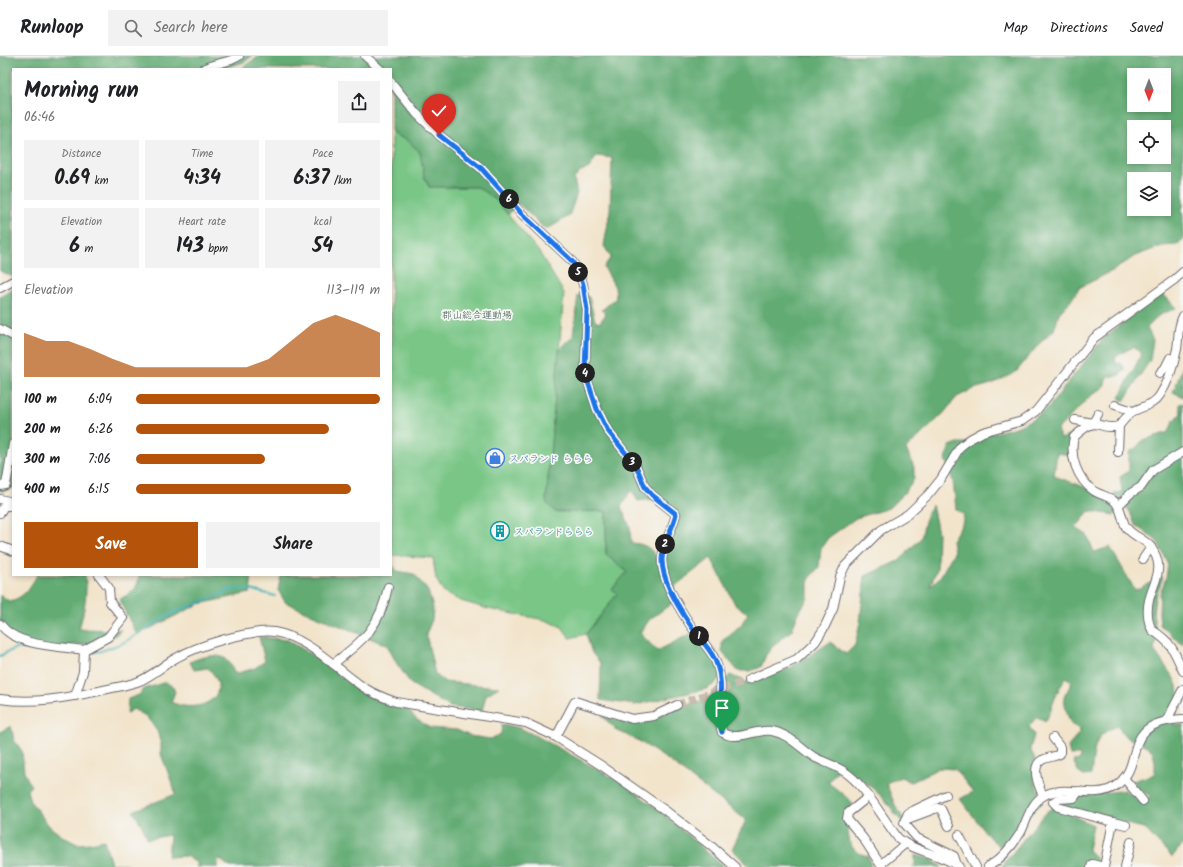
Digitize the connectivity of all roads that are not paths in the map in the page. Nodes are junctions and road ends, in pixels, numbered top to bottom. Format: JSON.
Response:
{"nodes":[{"id":1,"x":239,"y":56,"type":"edge"},
{"id":2,"x":365,"y":56,"type":"edge"},
{"id":3,"x":205,"y":68,"type":"edge"},
{"id":4,"x":379,"y":68,"type":"edge"},
{"id":5,"x":392,"y":83,"type":"edge"},
{"id":6,"x":1183,"y":272,"type":"edge"},
{"id":7,"x":12,"y":282,"type":"edge"},
{"id":8,"x":0,"y":288,"type":"edge"},
{"id":9,"x":1183,"y":316,"type":"edge"},
{"id":10,"x":0,"y":329,"type":"edge"},
{"id":11,"x":12,"y":335,"type":"edge"},
{"id":12,"x":1177,"y":350,"type":"junction"},
{"id":13,"x":1160,"y":373,"type":"dead end"},
{"id":14,"x":1115,"y":406,"type":"dead end"},
{"id":15,"x":1133,"y":411,"type":"junction"},
{"id":16,"x":1098,"y":414,"type":"dead end"},
{"id":17,"x":1075,"y":420,"type":"dead end"},
{"id":18,"x":1098,"y":426,"type":"junction"},
{"id":19,"x":1119,"y":426,"type":"junction"},
{"id":20,"x":12,"y":450,"type":"edge"},
{"id":21,"x":1118,"y":452,"type":"dead end"},
{"id":22,"x":1183,"y":452,"type":"edge"},
{"id":23,"x":0,"y":486,"type":"edge"},
{"id":24,"x":0,"y":499,"type":"edge"},
{"id":25,"x":11,"y":504,"type":"edge"},
{"id":26,"x":1118,"y":506,"type":"junction"},
{"id":27,"x":0,"y":513,"type":"edge"},
{"id":28,"x":0,"y":546,"type":"edge"},
{"id":29,"x":1151,"y":547,"type":"junction"},
{"id":30,"x":12,"y":551,"type":"edge"},
{"id":31,"x":1143,"y":559,"type":"dead end"},
{"id":32,"x":100,"y":576,"type":"edge"},
{"id":33,"x":388,"y":587,"type":"dead end"},
{"id":34,"x":0,"y":624,"type":"edge"},
{"id":35,"x":84,"y":650,"type":"junction"},
{"id":36,"x":333,"y":664,"type":"junction"},
{"id":37,"x":1183,"y":670,"type":"edge"},
{"id":38,"x":748,"y":680,"type":"tunnel mouth"},
{"id":39,"x":1183,"y":689,"type":"edge"},
{"id":40,"x":75,"y":696,"type":"junction"},
{"id":41,"x":0,"y":699,"type":"edge"},
{"id":42,"x":677,"y":705,"type":"tunnel mouth"},
{"id":43,"x":1183,"y":719,"type":"edge"},
{"id":44,"x":1167,"y":720,"type":"junction"},
{"id":45,"x":556,"y":737,"type":"junction"},
{"id":46,"x":1053,"y":738,"type":"dead end"},
{"id":47,"x":1124,"y":778,"type":"junction"},
{"id":48,"x":1079,"y":791,"type":"junction"},
{"id":49,"x":946,"y":795,"type":"dead end"},
{"id":50,"x":1043,"y":796,"type":"junction"},
{"id":51,"x":868,"y":797,"type":"junction"},
{"id":52,"x":1143,"y":801,"type":"dead end"},
{"id":53,"x":905,"y":820,"type":"junction"},
{"id":54,"x":1113,"y":822,"type":"junction"},
{"id":55,"x":1126,"y":825,"type":"dead end"},
{"id":56,"x":949,"y":826,"type":"dead end"},
{"id":57,"x":959,"y":835,"type":"dead end"},
{"id":58,"x":1131,"y":842,"type":"dead end"},
{"id":59,"x":905,"y":844,"type":"junction"},
{"id":60,"x":882,"y":865,"type":"edge"},
{"id":61,"x":958,"y":866,"type":"edge"},
{"id":62,"x":735,"y":867,"type":"edge"},
{"id":63,"x":976,"y":867,"type":"edge"},
{"id":64,"x":988,"y":867,"type":"edge"},
{"id":65,"x":1091,"y":867,"type":"edge"},
{"id":66,"x":1104,"y":867,"type":"edge"},
{"id":67,"x":1125,"y":867,"type":"edge"}],
"edges":[{"from":1,"to":3,"type":"street"},
{"from":2,"to":4,"type":"street"},
{"from":5,"to":51,"type":"street"},
{"from":6,"to":38,"type":"street"},
{"from":7,"to":8,"type":"street"},
{"from":9,"to":12,"type":"street"},
{"from":10,"to":11,"type":"street"},
{"from":12,"to":13,"type":"street"},
{"from":12,"to":15,"type":"street"},
{"from":14,"to":15,"type":"street"},
{"from":15,"to":19,"type":"street"},
{"from":16,"to":18,"type":"street"},
{"from":17,"to":18,"type":"street"},
{"from":18,"to":19,"type":"street"},
{"from":18,"to":26,"type":"street"},
{"from":19,"to":21,"type":"street"},
{"from":20,"to":23,"type":"street"},
{"from":22,"to":26,"type":"street"},
{"from":24,"to":25,"type":"street"},
{"from":25,"to":27,"type":"street"},
{"from":26,"to":29,"type":"street"},
{"from":28,"to":30,"type":"street"},
{"from":29,"to":31,"type":"street"},
{"from":29,"to":37,"type":"street"},
{"from":32,"to":35,"type":"street"},
{"from":33,"to":36,"type":"street"},
{"from":34,"to":35,"type":"street"},
{"from":35,"to":40,"type":"street"},
{"from":36,"to":40,"type":"street"},
{"from":36,"to":45,"type":"street"},
{"from":39,"to":44,"type":"street"},
{"from":40,"to":41,"type":"street"},
{"from":42,"to":45,"type":"street"},
{"from":43,"to":44,"type":"street"},
{"from":44,"to":47,"type":"street"},
{"from":45,"to":62,"type":"street"},
{"from":46,"to":50,"type":"street"},
{"from":47,"to":48,"type":"street"},
{"from":47,"to":52,"type":"street"},
{"from":48,"to":50,"type":"street"},
{"from":48,"to":54,"type":"street"},
{"from":49,"to":53,"type":"street"},
{"from":50,"to":64,"type":"street"},
{"from":51,"to":59,"type":"street"},
{"from":51,"to":60,"type":"street"},
{"from":53,"to":56,"type":"street"},
{"from":53,"to":61,"type":"street"},
{"from":54,"to":55,"type":"street"},
{"from":54,"to":66,"type":"street"},
{"from":57,"to":63,"type":"street"},
{"from":58,"to":67,"type":"street"},
{"from":59,"to":60,"type":"street"},
{"from":59,"to":61,"type":"street"},
{"from":65,"to":66,"type":"street"}]}
